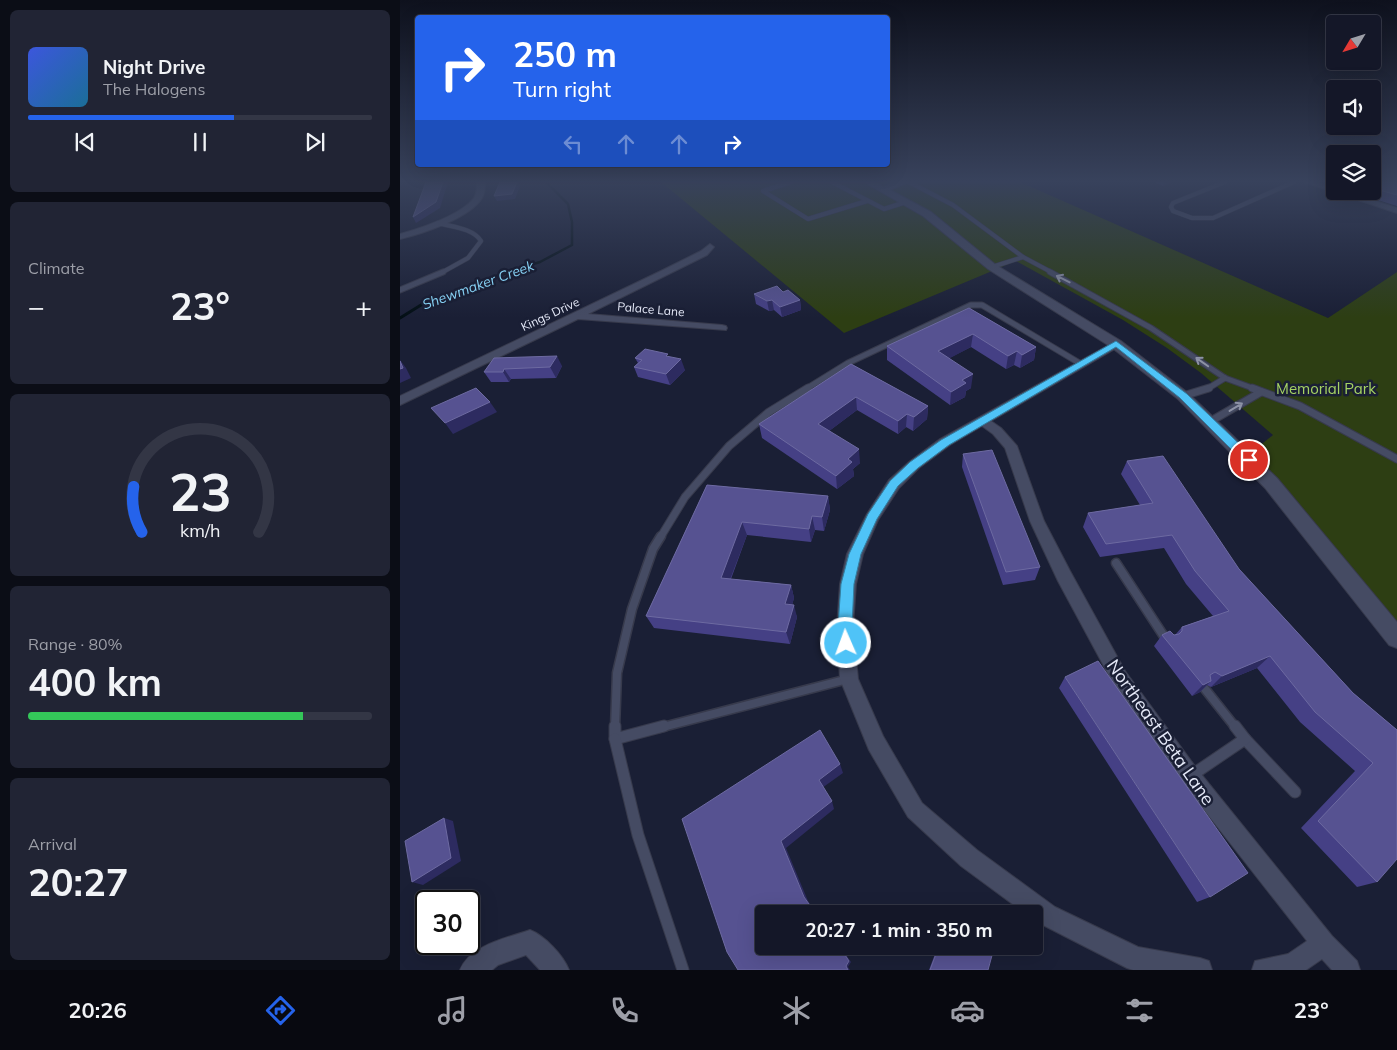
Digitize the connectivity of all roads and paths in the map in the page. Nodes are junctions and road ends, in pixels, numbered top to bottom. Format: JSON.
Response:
{"nodes":[{"id":1,"x":426,"y":227,"type":"edge"},
{"id":2,"x":455,"y":227,"type":"edge"},
{"id":3,"x":944,"y":227,"type":"edge"},
{"id":4,"x":985,"y":227,"type":"edge"},
{"id":5,"x":400,"y":237,"type":"edge"},
{"id":6,"x":710,"y":247,"type":"dead end"},
{"id":7,"x":1023,"y":257,"type":"junction"},
{"id":8,"x":992,"y":268,"type":"junction"},
{"id":9,"x":400,"y":290,"type":"edge"},
{"id":10,"x":578,"y":316,"type":"junction"},
{"id":11,"x":722,"y":328,"type":"dead end"},
{"id":12,"x":1116,"y":344,"type":"junction"},
{"id":13,"x":1081,"y":364,"type":"junction"},
{"id":14,"x":1226,"y":378,"type":"junction"},
{"id":15,"x":1261,"y":392,"type":"junction"},
{"id":16,"x":1183,"y":396,"type":"junction"},
{"id":17,"x":400,"y":401,"type":"edge"},
{"id":18,"x":983,"y":421,"type":"junction"},
{"id":19,"x":1211,"y":421,"type":"junction"},
{"id":20,"x":1397,"y":459,"type":"edge"},
{"id":21,"x":1116,"y":563,"type":"dead end"},
{"id":22,"x":1397,"y":638,"type":"edge"},
{"id":23,"x":1167,"y":641,"type":"edge"},
{"id":24,"x":849,"y":679,"type":"junction"},
{"id":25,"x":1205,"y":689,"type":"edge"},
{"id":26,"x":615,"y":739,"type":"junction"},
{"id":27,"x":1245,"y":739,"type":"junction"},
{"id":28,"x":1190,"y":776,"type":"junction"},
{"id":29,"x":1295,"y":792,"type":"dead end"},
{"id":30,"x":1324,"y":944,"type":"junction"},
{"id":31,"x":472,"y":970,"type":"edge"},
{"id":32,"x":557,"y":970,"type":"edge"},
{"id":33,"x":683,"y":970,"type":"edge"},
{"id":34,"x":1200,"y":970,"type":"edge"},
{"id":35,"x":1264,"y":970,"type":"edge"},
{"id":36,"x":1348,"y":970,"type":"edge"}],
"edges":[{"from":1,"to":5,"type":"street"},
{"from":2,"to":9,"type":"lane"},
{"from":3,"to":8,"type":"street"},
{"from":4,"to":7,"type":"lane"},
{"from":6,"to":10,"type":"street","name":"Kings Drive"},
{"from":7,"to":8,"type":"lane"},
{"from":14,"to":7,"type":"lane","one_way":true},
{"from":8,"to":12,"type":"street"},
{"from":10,"to":11,"type":"street","name":"Palace Lane"},
{"from":10,"to":17,"type":"street","name":"Kings Drive"},
{"from":12,"to":13,"type":"street"},
{"from":12,"to":16,"type":"street"},
{"from":13,"to":18,"type":"street"},
{"from":13,"to":26,"type":"lane"},
{"from":14,"to":15,"type":"lane"},
{"from":14,"to":16,"type":"lane"},
{"from":19,"to":15,"type":"lane","one_way":true},
{"from":15,"to":20,"type":"lane"},
{"from":16,"to":19,"type":"street"},
{"from":18,"to":24,"type":"street"},
{"from":18,"to":28,"type":"street","name":"Northeast Beta Lane"},
{"from":19,"to":22,"type":"street"},
{"from":21,"to":23,"type":"lane"},
{"from":24,"to":26,"type":"lane"},
{"from":24,"to":34,"type":"street"},
{"from":25,"to":27,"type":"lane"},
{"from":26,"to":33,"type":"lane"},
{"from":27,"to":28,"type":"lane"},
{"from":27,"to":29,"type":"lane"},
{"from":28,"to":30,"type":"street","name":"Northeast Beta Lane"},
{"from":30,"to":35,"type":"street"},
{"from":30,"to":36,"type":"street","name":"Northeast Beta Lane"},
{"from":31,"to":32,"type":"street"}]}
